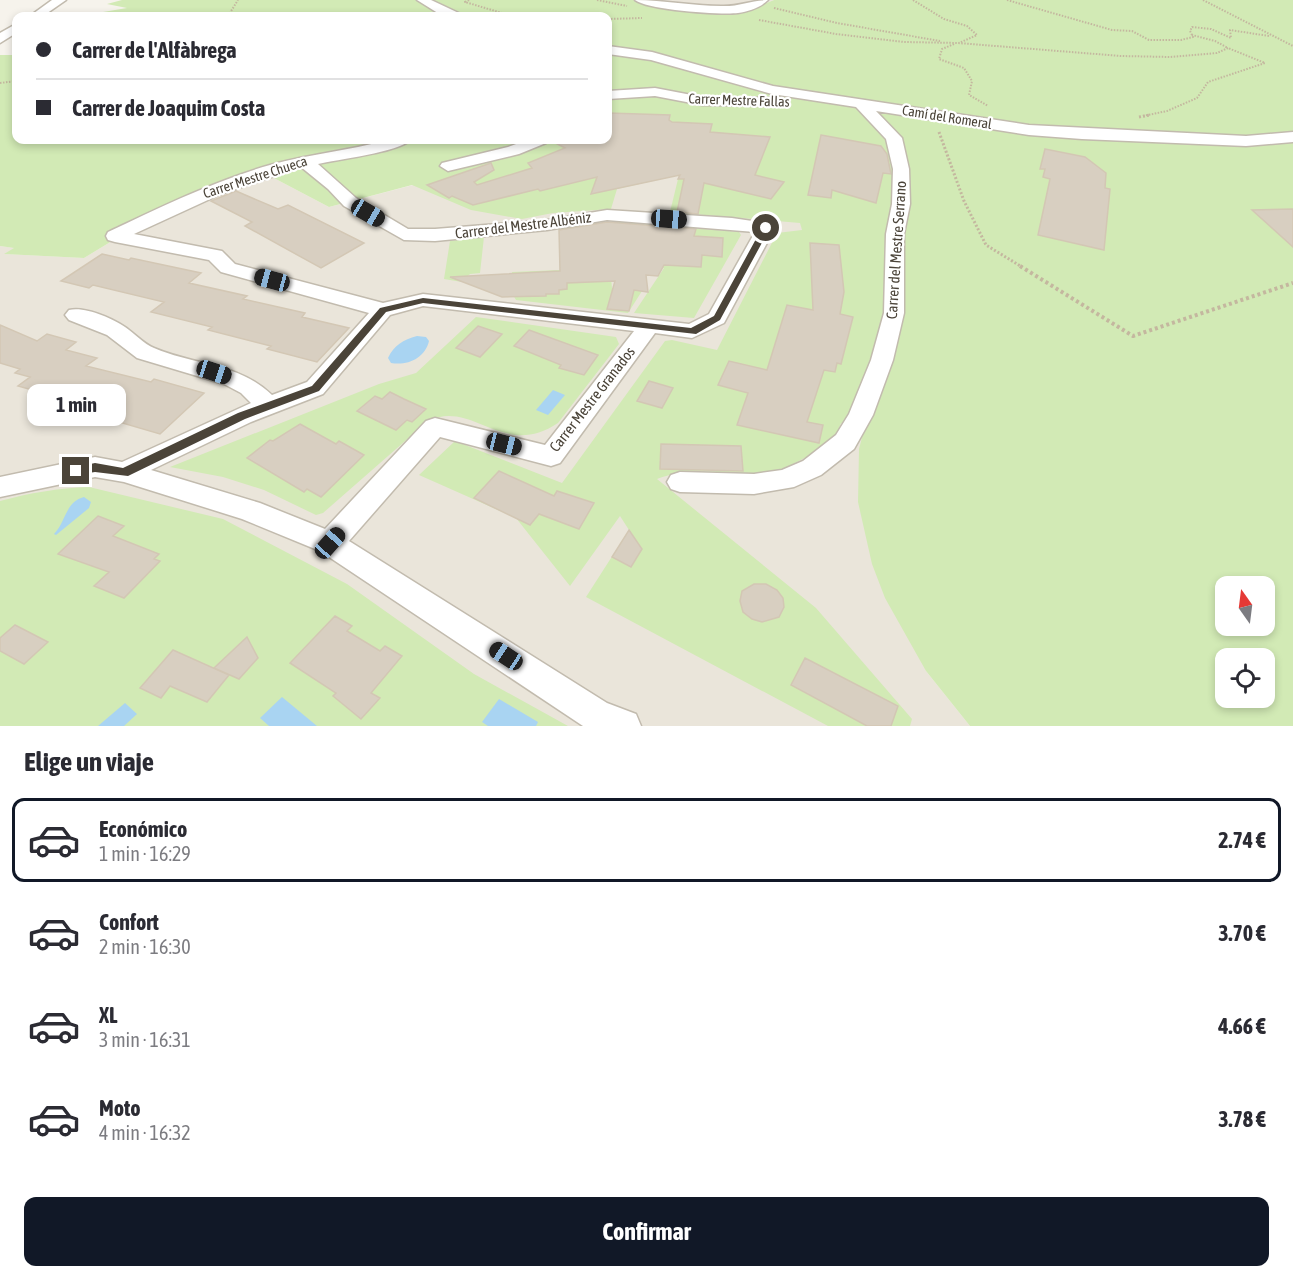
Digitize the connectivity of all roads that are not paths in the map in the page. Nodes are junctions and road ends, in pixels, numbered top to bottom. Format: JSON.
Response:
{"nodes":[{"id":1,"x":60,"y":0,"type":"edge"},
{"id":2,"x":423,"y":0,"type":"edge"},
{"id":3,"x":761,"y":2,"type":"edge"},
{"id":4,"x":636,"y":3,"type":"edge"},
{"id":5,"x":42,"y":12,"type":"edge"},
{"id":6,"x":438,"y":12,"type":"edge"},
{"id":7,"x":612,"y":51,"type":"edge"},
{"id":8,"x":612,"y":95,"type":"edge"},
{"id":9,"x":834,"y":99,"type":"junction"},
{"id":10,"x":860,"y":103,"type":"junction"},
{"id":11,"x":1293,"y":137,"type":"edge"},
{"id":12,"x":390,"y":144,"type":"edge"},
{"id":13,"x":530,"y":144,"type":"edge"},
{"id":14,"x":304,"y":161,"type":"junction"},
{"id":15,"x":448,"y":166,"type":"dead end"},
{"id":16,"x":383,"y":310,"type":"junction"},
{"id":17,"x":76,"y":315,"type":"dead end"},
{"id":18,"x":649,"y":326,"type":"junction"},
{"id":19,"x":267,"y":406,"type":"junction"},
{"id":20,"x":124,"y":472,"type":"junction"},
{"id":21,"x":680,"y":482,"type":"dead end"},
{"id":22,"x":0,"y":487,"type":"edge"},
{"id":23,"x":330,"y":543,"type":"junction"},
{"id":24,"x":624,"y":726,"type":"edge"}],
"edges":[{"from":1,"to":5,"type":"street"},
{"from":2,"to":6,"type":"street"},
{"from":3,"to":4,"type":"street"},
{"from":7,"to":9,"type":"street","name":"Camí del Romeral"},
{"from":8,"to":9,"type":"street","name":"Carrer Mestre Fallas"},
{"from":9,"to":10,"type":"street","name":"Camí del Romeral"},
{"from":10,"to":11,"type":"street","name":"Camí del Romeral"},
{"from":10,"to":21,"type":"street","name":"Carrer del Mestre Serrano"},
{"from":12,"to":14,"type":"street","name":"Carrer Mestre Chueca"},
{"from":13,"to":15,"type":"street"},
{"from":14,"to":16,"type":"street","name":"Carrer Mestre Chueca"},
{"from":14,"to":18,"type":"street","name":"Carrer del Mestre Albéniz"},
{"from":16,"to":18,"type":"street"},
{"from":16,"to":19,"type":"street"},
{"from":17,"to":19,"type":"street"},
{"from":18,"to":23,"type":"street","name":"Carrer Mestre Granados"},
{"from":19,"to":20,"type":"street"},
{"from":20,"to":22,"type":"street"},
{"from":20,"to":23,"type":"street"},
{"from":23,"to":24,"type":"street"}]}
